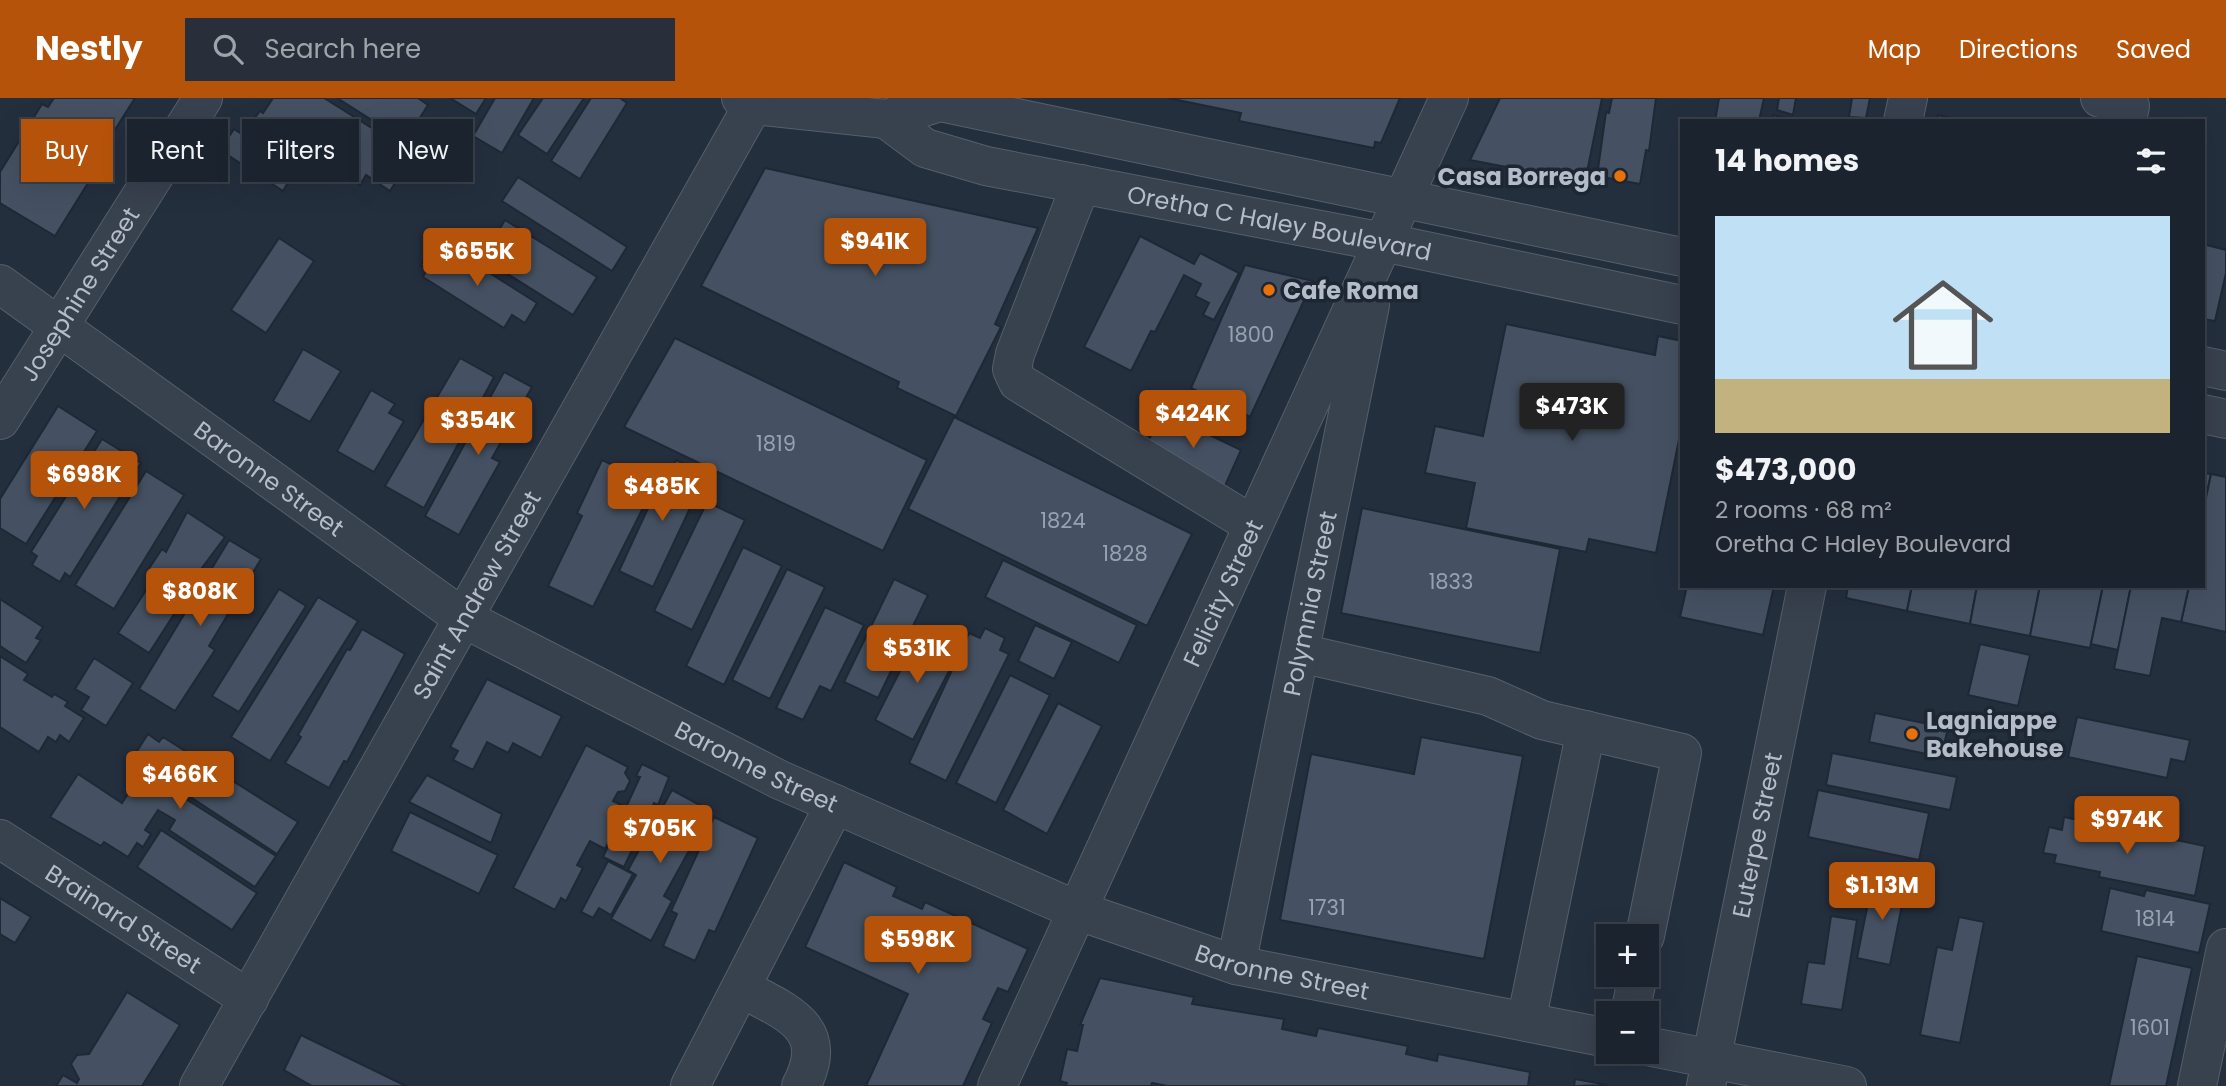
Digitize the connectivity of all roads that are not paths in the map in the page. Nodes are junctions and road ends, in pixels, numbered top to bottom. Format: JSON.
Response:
{"nodes":[{"id":1,"x":202,"y":98,"type":"edge"},
{"id":2,"x":1449,"y":98,"type":"edge"},
{"id":3,"x":1908,"y":98,"type":"edge"},
{"id":4,"x":2100,"y":98,"type":"edge"},
{"id":5,"x":747,"y":102,"type":"edge"},
{"id":6,"x":892,"y":109,"type":"edge"},
{"id":7,"x":1903,"y":119,"type":"edge"},
{"id":8,"x":2127,"y":119,"type":"edge"},
{"id":9,"x":1081,"y":184,"type":"junction"},
{"id":10,"x":1403,"y":199,"type":"junction"},
{"id":11,"x":1383,"y":242,"type":"junction"},
{"id":12,"x":1680,"y":257,"type":"edge"},
{"id":13,"x":0,"y":284,"type":"edge"},
{"id":14,"x":1680,"y":305,"type":"edge"},
{"id":15,"x":58,"y":327,"type":"junction"},
{"id":16,"x":2205,"y":366,"type":"edge"},
{"id":17,"x":2226,"y":371,"type":"edge"},
{"id":18,"x":2205,"y":414,"type":"edge"},
{"id":19,"x":0,"y":419,"type":"edge"},
{"id":20,"x":2226,"y":419,"type":"edge"},
{"id":21,"x":1253,"y":525,"type":"junction"},
{"id":22,"x":1807,"y":588,"type":"edge"},
{"id":23,"x":463,"y":618,"type":"junction"},
{"id":24,"x":1300,"y":653,"type":"junction"},
{"id":25,"x":1586,"y":730,"type":"junction"},
{"id":26,"x":835,"y":804,"type":"junction"},
{"id":27,"x":0,"y":839,"type":"edge"},
{"id":28,"x":1076,"y":911,"type":"junction"},
{"id":29,"x":1647,"y":924,"type":"edge"},
{"id":30,"x":2226,"y":948,"type":"edge"},
{"id":31,"x":1236,"y":965,"type":"junction"},
{"id":32,"x":741,"y":988,"type":"junction"},
{"id":33,"x":249,"y":999,"type":"junction"},
{"id":34,"x":1525,"y":1022,"type":"junction"},
{"id":35,"x":1596,"y":1036,"type":"edge"},
{"id":36,"x":1659,"y":1051,"type":"edge"},
{"id":37,"x":1708,"y":1072,"type":"edge"},
{"id":38,"x":200,"y":1086,"type":"edge"},
{"id":39,"x":690,"y":1086,"type":"edge"},
{"id":40,"x":801,"y":1086,"type":"edge"},
{"id":41,"x":997,"y":1086,"type":"edge"},
{"id":42,"x":1847,"y":1086,"type":"edge"},
{"id":43,"x":2197,"y":1086,"type":"edge"}],
"edges":[{"from":1,"to":15,"type":"street","name":"Josephine Street"},
{"from":2,"to":10,"type":"street","name":"Felicity Street"},
{"from":3,"to":7,"type":"street"},
{"from":4,"to":8,"type":"street"},
{"from":5,"to":6,"type":"street","name":"Oretha C Haley Boulevard"},
{"from":5,"to":23,"type":"street","name":"Saint Andrew Street"},
{"from":6,"to":9,"type":"street","name":"Oretha C Haley Boulevard"},
{"from":6,"to":10,"type":"street","name":"Oretha C Haley Boulevard"},
{"from":9,"to":11,"type":"street","name":"Oretha C Haley Boulevard"},
{"from":9,"to":21,"type":"street"},
{"from":10,"to":11,"type":"street","name":"Felicity Street"},
{"from":10,"to":12,"type":"street","name":"Oretha C Haley Boulevard"},
{"from":11,"to":14,"type":"street","name":"Oretha C Haley Boulevard"},
{"from":11,"to":21,"type":"street","name":"Felicity Street"},
{"from":11,"to":24,"type":"street","name":"Polymnia Street"},
{"from":13,"to":15,"type":"street","name":"Baronne Street"},
{"from":15,"to":19,"type":"street","name":"Josephine Street"},
{"from":15,"to":23,"type":"street","name":"Baronne Street"},
{"from":16,"to":17,"type":"street"},
{"from":18,"to":20,"type":"street"},
{"from":21,"to":28,"type":"street","name":"Felicity Street"},
{"from":22,"to":37,"type":"street","name":"Euterpe Street"},
{"from":23,"to":26,"type":"street","name":"Baronne Street"},
{"from":23,"to":33,"type":"street","name":"Saint Andrew Street"},
{"from":24,"to":25,"type":"street"},
{"from":24,"to":31,"type":"street","name":"Polymnia Street"},
{"from":25,"to":29,"type":"street"},
{"from":25,"to":34,"type":"street"},
{"from":26,"to":28,"type":"street","name":"Baronne Street"},
{"from":26,"to":32,"type":"street"},
{"from":27,"to":33,"type":"street","name":"Brainard Street"},
{"from":28,"to":31,"type":"street","name":"Baronne Street"},
{"from":28,"to":41,"type":"street","name":"Felicity Street"},
{"from":30,"to":43,"type":"street"},
{"from":31,"to":34,"type":"street","name":"Baronne Street"},
{"from":32,"to":39,"type":"street"},
{"from":32,"to":40,"type":"street"},
{"from":33,"to":38,"type":"street","name":"Saint Andrew Street"},
{"from":34,"to":35,"type":"street","name":"Baronne Street"},
{"from":36,"to":37,"type":"street"},
{"from":37,"to":42,"type":"street"}]}
